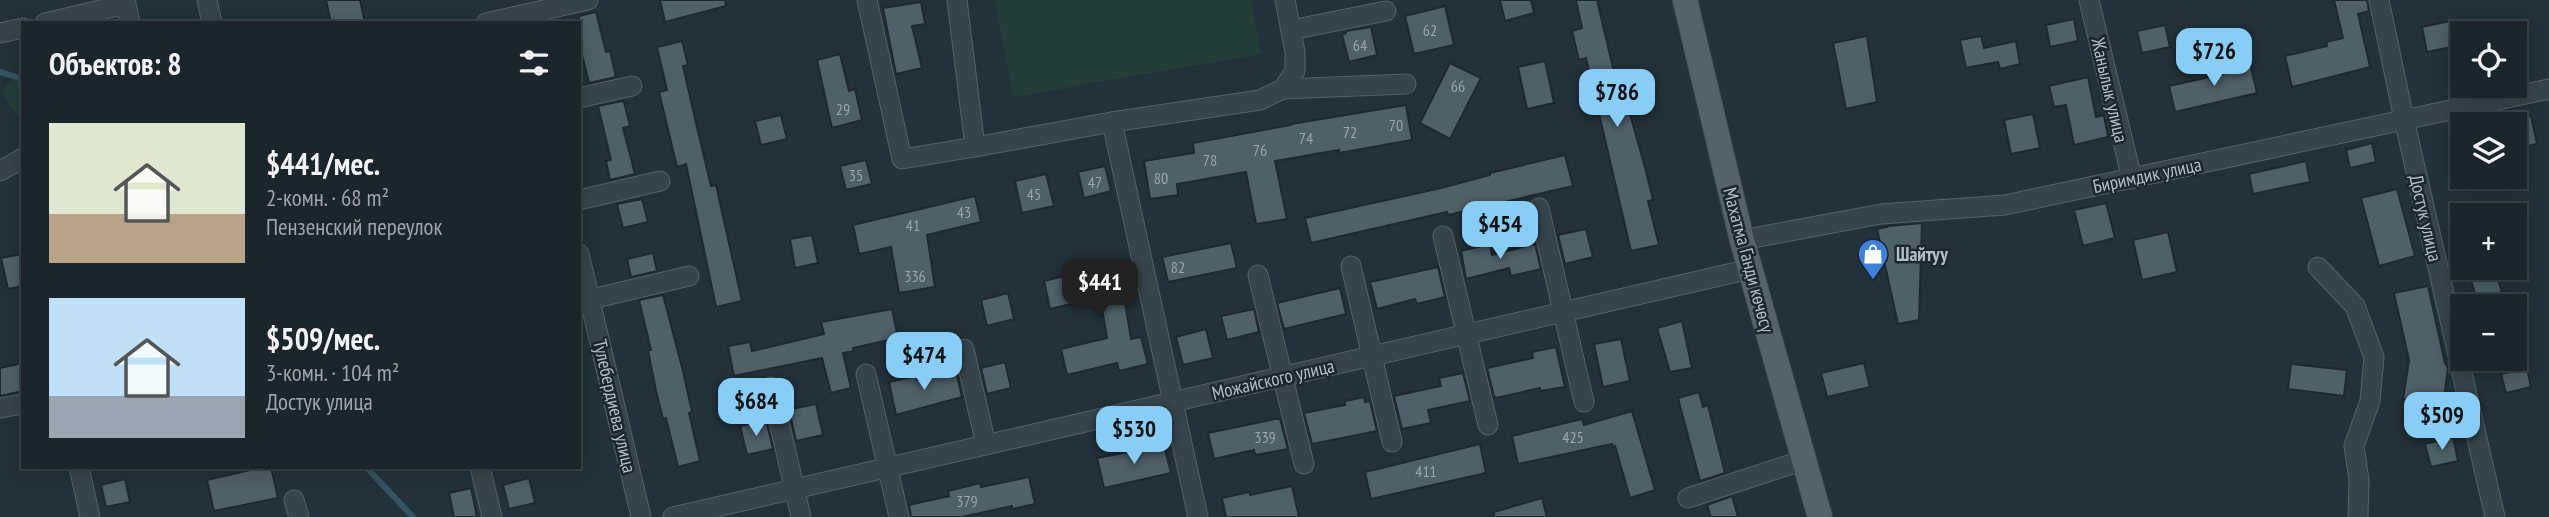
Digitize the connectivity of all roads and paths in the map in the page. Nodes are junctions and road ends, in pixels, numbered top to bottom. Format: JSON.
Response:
{"nodes":[{"id":1,"x":207,"y":0,"type":"edge"},
{"id":2,"x":588,"y":0,"type":"edge"},
{"id":3,"x":867,"y":0,"type":"edge"},
{"id":4,"x":957,"y":0,"type":"edge"},
{"id":5,"x":1285,"y":0,"type":"edge"},
{"id":6,"x":1685,"y":0,"type":"edge"},
{"id":7,"x":2089,"y":0,"type":"edge"},
{"id":8,"x":2379,"y":0,"type":"edge"},
{"id":9,"x":1386,"y":11,"type":"dead end"},
{"id":10,"x":523,"y":12,"type":"edge"},
{"id":11,"x":54,"y":21,"type":"edge"},
{"id":12,"x":130,"y":21,"type":"edge"},
{"id":13,"x":212,"y":21,"type":"edge"},
{"id":14,"x":493,"y":21,"type":"edge"},
{"id":15,"x":21,"y":28,"type":"edge"},
{"id":16,"x":1291,"y":30,"type":"junction"},
{"id":17,"x":0,"y":33,"type":"edge"},
{"id":18,"x":1406,"y":84,"type":"dead end"},
{"id":19,"x":632,"y":86,"type":"dead end"},
{"id":20,"x":1283,"y":89,"type":"junction"},
{"id":21,"x":2549,"y":89,"type":"edge"},
{"id":22,"x":581,"y":98,"type":"edge"},
{"id":23,"x":2404,"y":120,"type":"junction"},
{"id":24,"x":1112,"y":122,"type":"junction"},
{"id":25,"x":975,"y":146,"type":"junction"},
{"id":26,"x":21,"y":159,"type":"edge"},
{"id":27,"x":0,"y":172,"type":"edge"},
{"id":28,"x":2132,"y":179,"type":"junction"},
{"id":29,"x":660,"y":181,"type":"dead end"},
{"id":30,"x":581,"y":200,"type":"edge"},
{"id":31,"x":1539,"y":208,"type":"dead end"},
{"id":32,"x":1443,"y":236,"type":"dead end"},
{"id":33,"x":1742,"y":240,"type":"junction"},
{"id":34,"x":1351,"y":266,"type":"dead end"},
{"id":35,"x":2318,"y":267,"type":"dead end"},
{"id":36,"x":1750,"y":269,"type":"junction"},
{"id":37,"x":581,"y":270,"type":"edge"},
{"id":38,"x":1258,"y":275,"type":"dead end"},
{"id":39,"x":689,"y":276,"type":"dead end"},
{"id":40,"x":585,"y":301,"type":"edge"},
{"id":41,"x":1563,"y":312,"type":"junction"},
{"id":42,"x":1466,"y":334,"type":"junction"},
{"id":43,"x":964,"y":349,"type":"dead end"},
{"id":44,"x":1373,"y":356,"type":"junction"},
{"id":45,"x":866,"y":374,"type":"dead end"},
{"id":46,"x":1282,"y":377,"type":"junction"},
{"id":47,"x":771,"y":387,"type":"dead end"},
{"id":48,"x":1172,"y":402,"type":"junction"},
{"id":49,"x":1584,"y":402,"type":"dead end"},
{"id":50,"x":21,"y":404,"type":"edge"},
{"id":51,"x":0,"y":408,"type":"edge"},
{"id":52,"x":1488,"y":425,"type":"dead end"},
{"id":53,"x":1392,"y":442,"type":"dead end"},
{"id":54,"x":986,"y":445,"type":"junction"},
{"id":55,"x":1804,"y":460,"type":"junction"},
{"id":56,"x":1304,"y":464,"type":"dead end"},
{"id":57,"x":888,"y":468,"type":"junction"},
{"id":58,"x":79,"y":469,"type":"edge"},
{"id":59,"x":480,"y":469,"type":"edge"},
{"id":60,"x":794,"y":489,"type":"junction"},
{"id":61,"x":1688,"y":498,"type":"dead end"},
{"id":62,"x":90,"y":517,"type":"edge"},
{"id":63,"x":492,"y":517,"type":"edge"},
{"id":64,"x":641,"y":517,"type":"edge"},
{"id":65,"x":673,"y":517,"type":"edge"},
{"id":66,"x":801,"y":517,"type":"edge"},
{"id":67,"x":899,"y":517,"type":"edge"},
{"id":68,"x":1198,"y":517,"type":"edge"},
{"id":69,"x":1820,"y":517,"type":"edge"},
{"id":70,"x":2358,"y":517,"type":"edge"},
{"id":71,"x":2495,"y":517,"type":"edge"}],
"edges":[{"from":1,"to":13,"type":"street"},
{"from":2,"to":10,"type":"street"},
{"from":3,"to":25,"type":"street"},
{"from":4,"to":25,"type":"street"},
{"from":5,"to":16,"type":"street"},
{"from":6,"to":33,"type":"main road","name":"Махатма Ганди көчөсү"},
{"from":7,"to":28,"type":"street","name":"Жанылык улица"},
{"from":8,"to":23,"type":"street","name":"Достук улица"},
{"from":9,"to":16,"type":"street"},
{"from":10,"to":14,"type":"street"},
{"from":11,"to":12,"type":"street"},
{"from":15,"to":17,"type":"street"},
{"from":16,"to":20,"type":"street"},
{"from":18,"to":20,"type":"street"},
{"from":19,"to":22,"type":"street"},
{"from":20,"to":24,"type":"street"},
{"from":21,"to":23,"type":"street","name":"Биримдик улица"},
{"from":23,"to":28,"type":"street","name":"Биримдик улица"},
{"from":23,"to":71,"type":"street","name":"Достук улица"},
{"from":24,"to":25,"type":"street"},
{"from":24,"to":48,"type":"street"},
{"from":26,"to":27,"type":"street"},
{"from":28,"to":33,"type":"street","name":"Биримдик улица"},
{"from":29,"to":30,"type":"street"},
{"from":31,"to":41,"type":"street"},
{"from":32,"to":42,"type":"street"},
{"from":33,"to":36,"type":"main road","name":"Махатма Ганди көчөсү"},
{"from":34,"to":44,"type":"street"},
{"from":35,"to":70,"type":"street"},
{"from":36,"to":41,"type":"street","name":"Можайского улица"},
{"from":36,"to":55,"type":"main road","name":"Махатма Ганди көчөсү"},
{"from":37,"to":40,"type":"street","name":"Тулебердиева улица"},
{"from":38,"to":46,"type":"street"},
{"from":39,"to":40,"type":"street"},
{"from":40,"to":64,"type":"street","name":"Тулебердиева улица"},
{"from":41,"to":42,"type":"street","name":"Можайского улица"},
{"from":41,"to":49,"type":"street"},
{"from":42,"to":44,"type":"street","name":"Можайского улица"},
{"from":42,"to":52,"type":"street"},
{"from":43,"to":54,"type":"street"},
{"from":44,"to":46,"type":"street","name":"Можайского улица"},
{"from":44,"to":53,"type":"street"},
{"from":45,"to":57,"type":"street"},
{"from":46,"to":48,"type":"street","name":"Можайского улица"},
{"from":46,"to":56,"type":"street"},
{"from":47,"to":60,"type":"street"},
{"from":48,"to":54,"type":"street","name":"Можайского улица"},
{"from":48,"to":68,"type":"street"},
{"from":50,"to":51,"type":"street"},
{"from":54,"to":57,"type":"street","name":"Можайского улица"},
{"from":55,"to":61,"type":"street"},
{"from":55,"to":69,"type":"main road","name":"Махатма Ганди көчөсү"},
{"from":57,"to":60,"type":"street","name":"Можайского улица"},
{"from":57,"to":67,"type":"street"},
{"from":58,"to":62,"type":"street"},
{"from":59,"to":63,"type":"street"},
{"from":60,"to":65,"type":"street","name":"Можайского улица"},
{"from":60,"to":66,"type":"street"}]}
